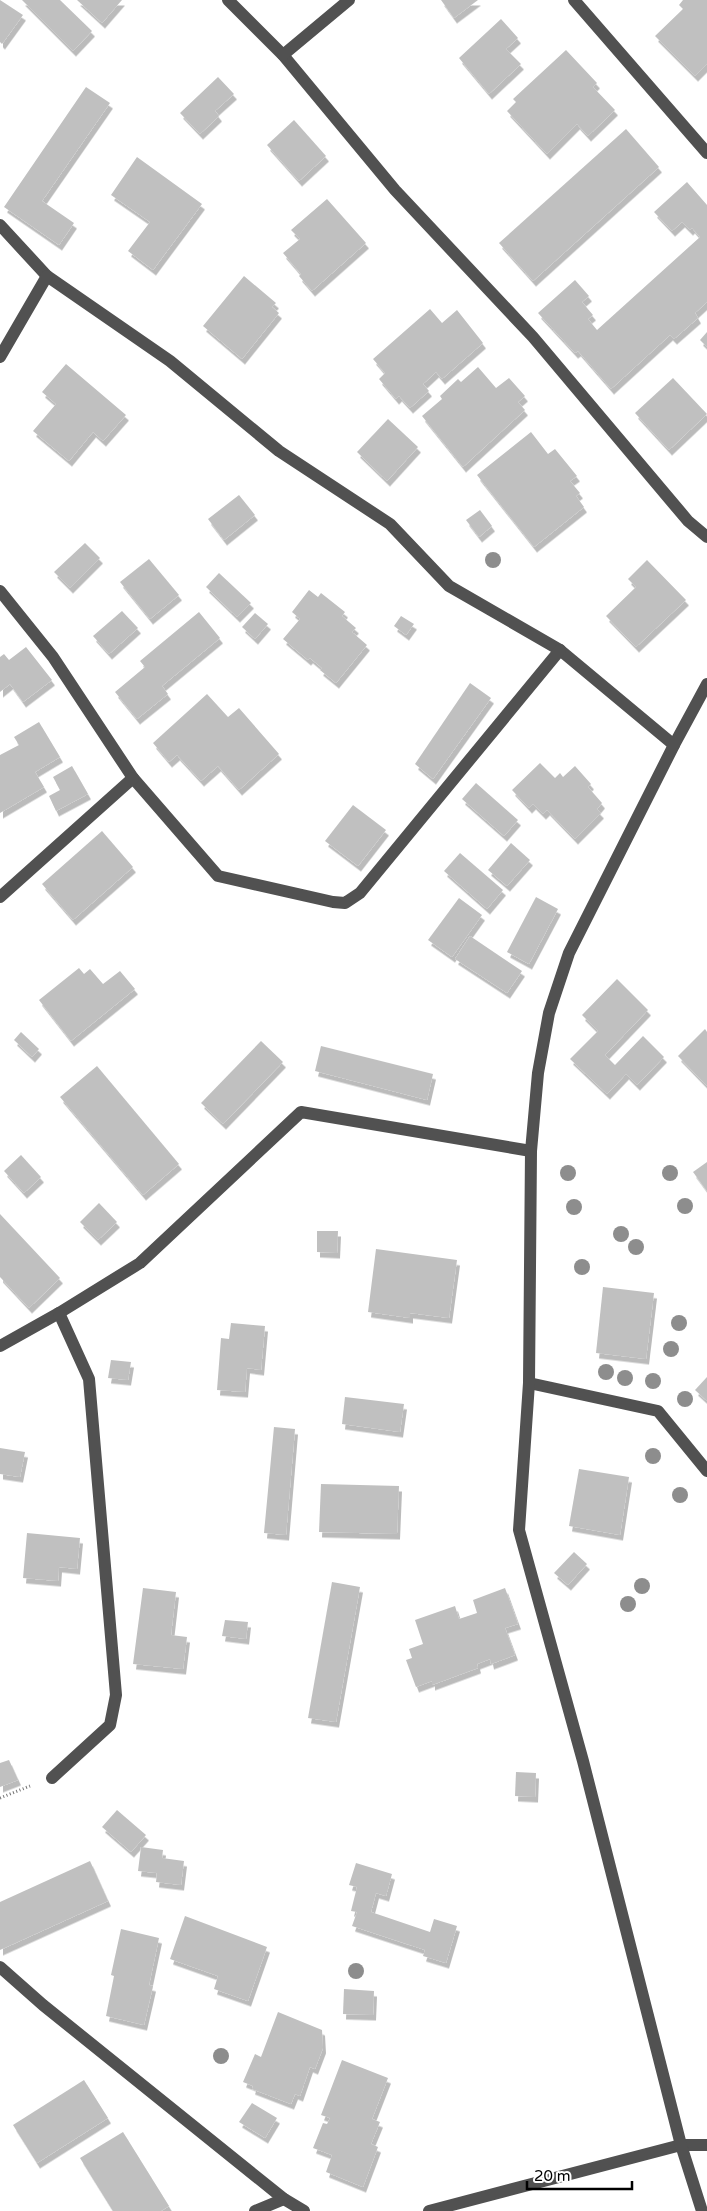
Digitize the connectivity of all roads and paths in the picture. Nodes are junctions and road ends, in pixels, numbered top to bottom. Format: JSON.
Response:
{"nodes":[{"id":1,"x":228,"y":0,"type":"edge"},
{"id":2,"x":349,"y":0,"type":"edge"},
{"id":3,"x":574,"y":0,"type":"edge"},
{"id":4,"x":282,"y":55,"type":"junction"},
{"id":5,"x":707,"y":153,"type":"edge"},
{"id":6,"x":0,"y":225,"type":"edge"},
{"id":7,"x":47,"y":276,"type":"junction"},
{"id":8,"x":0,"y":357,"type":"edge"},
{"id":9,"x":707,"y":537,"type":"edge"},
{"id":10,"x":0,"y":591,"type":"edge"},
{"id":11,"x":560,"y":650,"type":"junction"},
{"id":12,"x":707,"y":684,"type":"edge"},
{"id":13,"x":674,"y":745,"type":"junction"},
{"id":14,"x":133,"y":778,"type":"junction"},
{"id":15,"x":0,"y":897,"type":"edge"},
{"id":16,"x":531,"y":1150,"type":"junction"},
{"id":17,"x":59,"y":1313,"type":"junction"},
{"id":18,"x":0,"y":1346,"type":"edge"},
{"id":19,"x":529,"y":1383,"type":"junction"},
{"id":20,"x":707,"y":1471,"type":"edge"},
{"id":21,"x":52,"y":1778,"type":"joint"},
{"id":22,"x":0,"y":1798,"type":"edge"},
{"id":23,"x":0,"y":1967,"type":"edge"},
{"id":24,"x":681,"y":2145,"type":"junction"},
{"id":25,"x":707,"y":2145,"type":"edge"},
{"id":26,"x":284,"y":2199,"type":"junction"},
{"id":27,"x":255,"y":2211,"type":"edge"},
{"id":28,"x":304,"y":2211,"type":"edge"},
{"id":29,"x":429,"y":2211,"type":"edge"},
{"id":30,"x":702,"y":2211,"type":"edge"}],
"edges":[{"from":1,"to":4,"type":"street"},
{"from":2,"to":4,"type":"street"},
{"from":3,"to":5,"type":"street"},
{"from":4,"to":9,"type":"street"},
{"from":6,"to":7,"type":"street"},
{"from":7,"to":8,"type":"street"},
{"from":7,"to":11,"type":"street"},
{"from":10,"to":14,"type":"street"},
{"from":11,"to":13,"type":"street"},
{"from":11,"to":14,"type":"street"},
{"from":12,"to":13,"type":"street"},
{"from":13,"to":16,"type":"street"},
{"from":14,"to":15,"type":"street"},
{"from":16,"to":17,"type":"street"},
{"from":16,"to":19,"type":"street"},
{"from":17,"to":18,"type":"street"},
{"from":17,"to":21,"type":"street"},
{"from":19,"to":20,"type":"street"},
{"from":19,"to":24,"type":"street"},
{"from":21,"to":22,"type":"path"},
{"from":23,"to":26,"type":"street"},
{"from":24,"to":25,"type":"street"},
{"from":24,"to":29,"type":"street"},
{"from":24,"to":30,"type":"street"},
{"from":26,"to":27,"type":"street"},
{"from":26,"to":28,"type":"street"}]}
